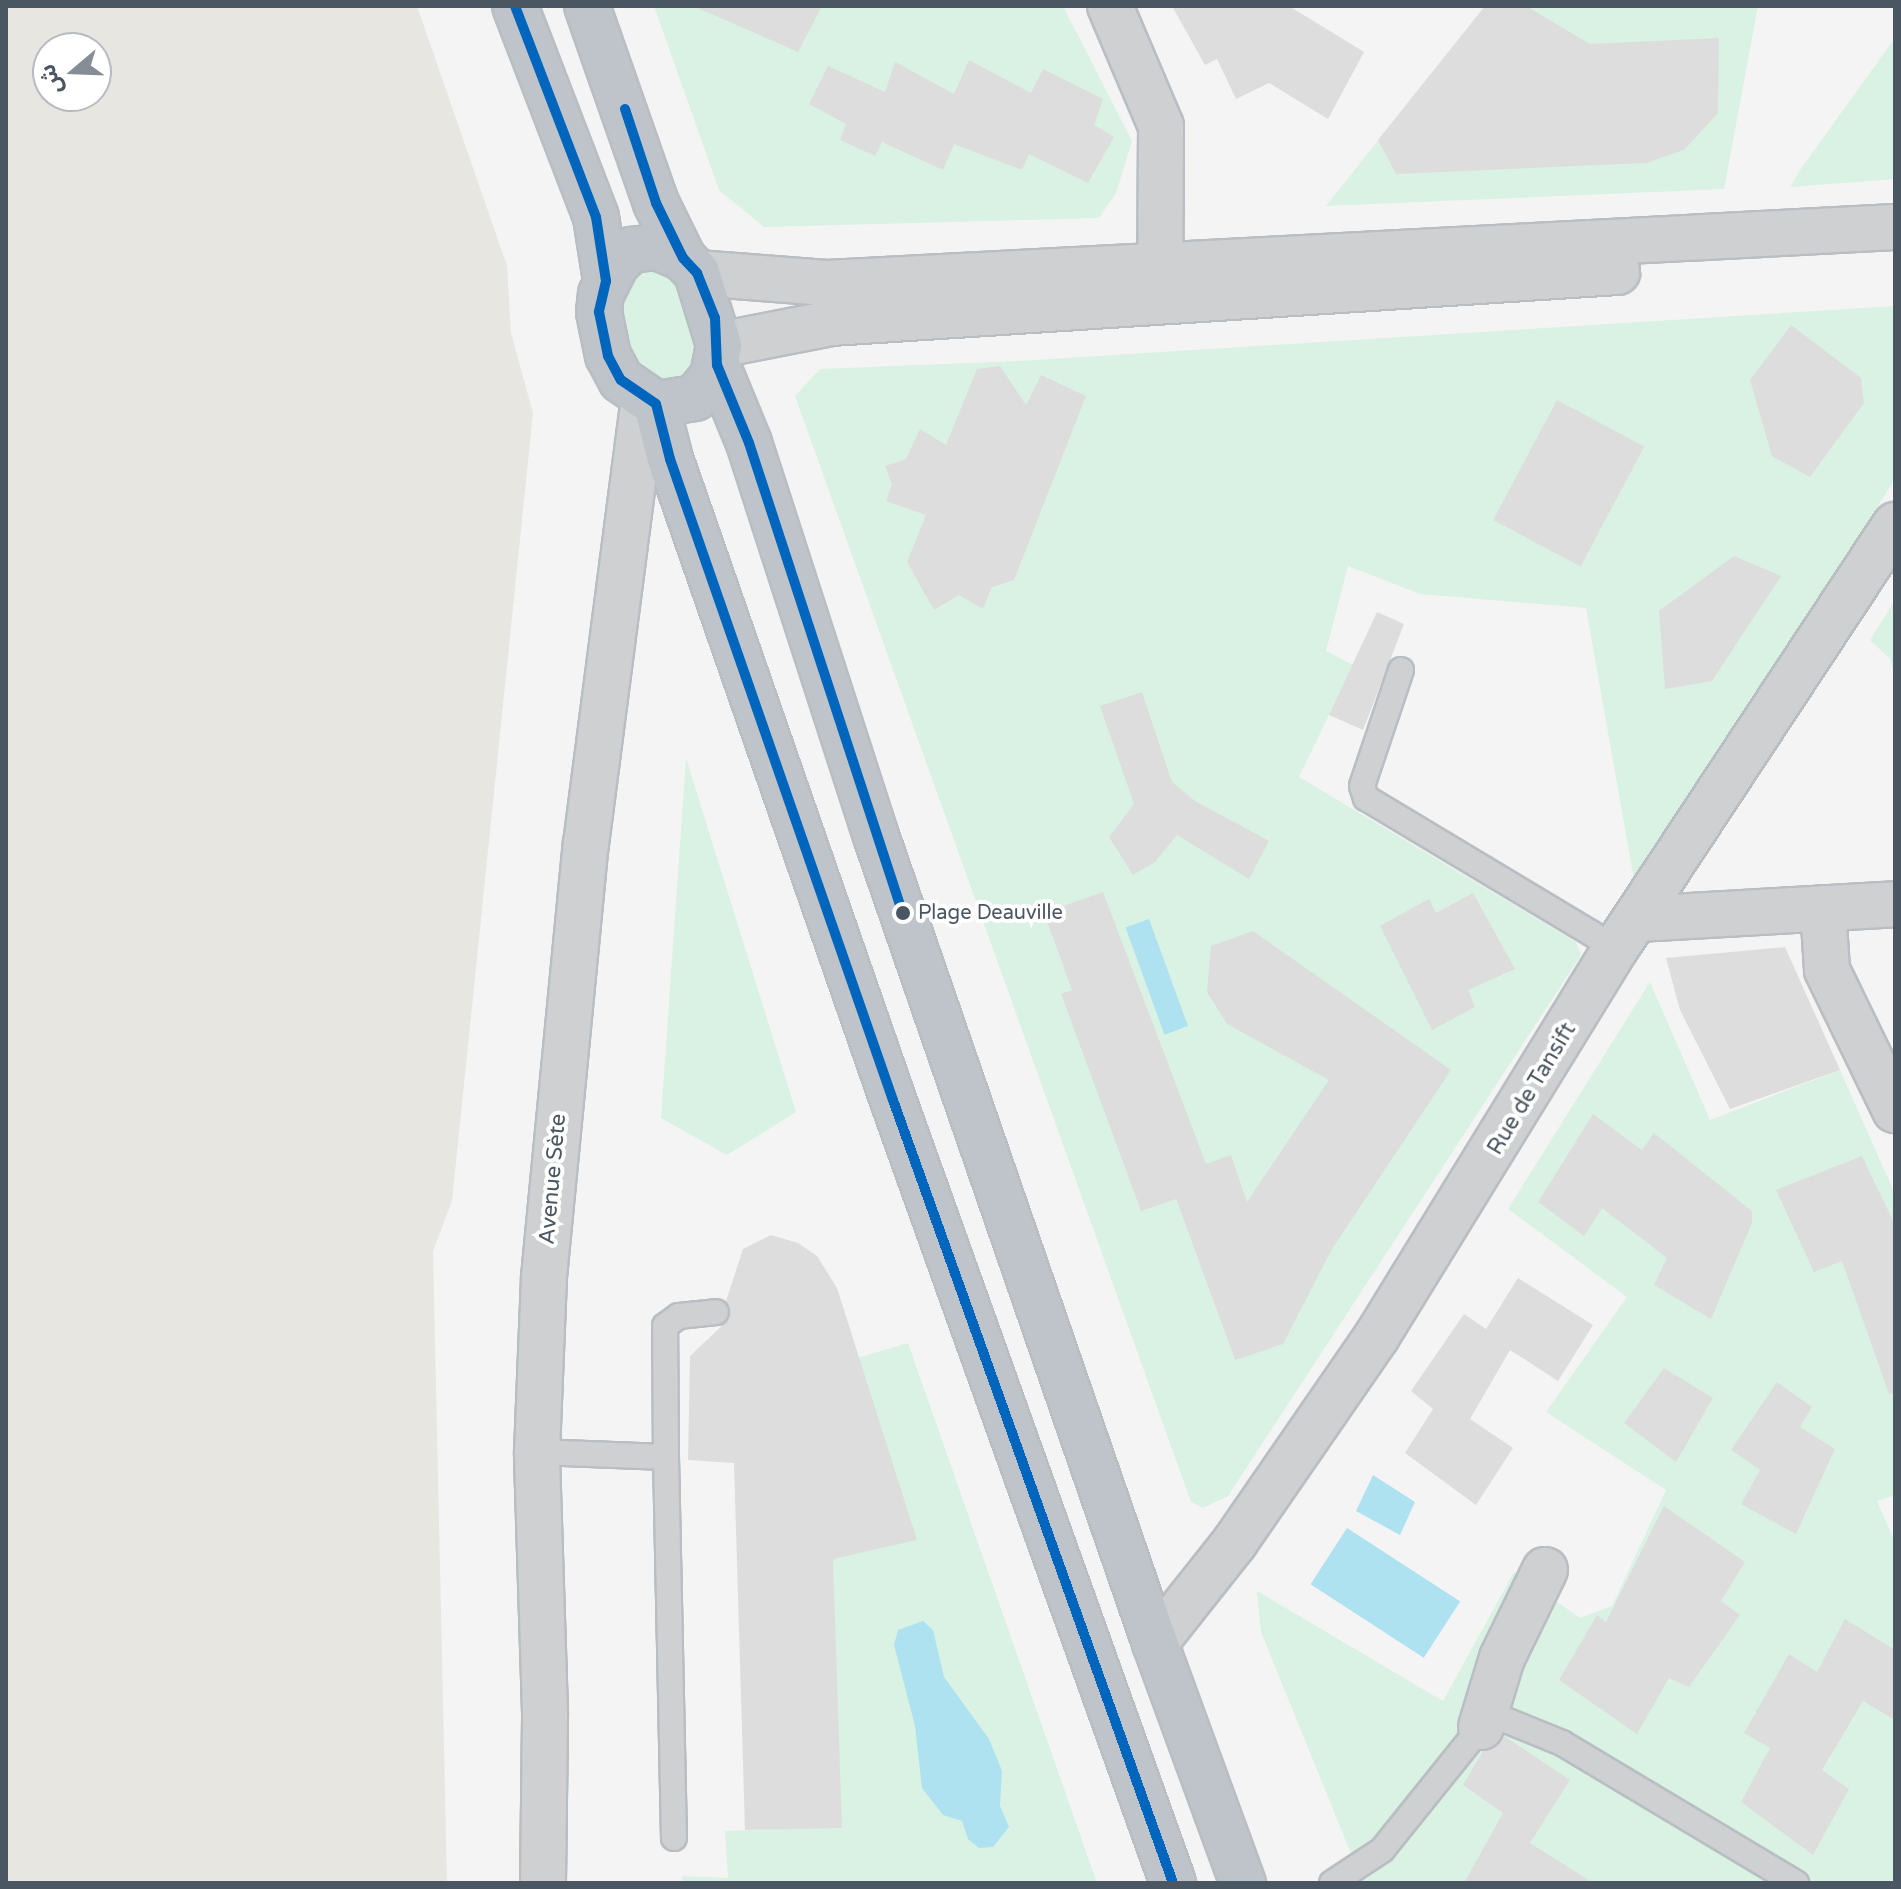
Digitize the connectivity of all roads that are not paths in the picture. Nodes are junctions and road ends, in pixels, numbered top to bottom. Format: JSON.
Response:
{"nodes":[{"id":1,"x":515,"y":6,"type":"edge"},
{"id":2,"x":587,"y":6,"type":"edge"},
{"id":3,"x":1110,"y":6,"type":"edge"},
{"id":4,"x":1895,"y":227,"type":"edge"},
{"id":5,"x":1895,"y":257,"type":"edge"},
{"id":6,"x":690,"y":266,"type":"junction"},
{"id":7,"x":606,"y":281,"type":"junction"},
{"id":8,"x":1159,"y":284,"type":"junction"},
{"id":9,"x":718,"y":355,"type":"junction"},
{"id":10,"x":650,"y":402,"type":"junction"},
{"id":11,"x":1895,"y":525,"type":"edge"},
{"id":12,"x":1401,"y":670,"type":"dead end"},
{"id":13,"x":1895,"y":904,"type":"edge"},
{"id":14,"x":1823,"y":908,"type":"junction"},
{"id":15,"x":1627,"y":933,"type":"junction"},
{"id":16,"x":1895,"y":1110,"type":"edge"},
{"id":17,"x":716,"y":1312,"type":"dead end"},
{"id":18,"x":537,"y":1452,"type":"junction"},
{"id":19,"x":666,"y":1457,"type":"junction"},
{"id":20,"x":1545,"y":1570,"type":"dead end"},
{"id":21,"x":1155,"y":1643,"type":"junction"},
{"id":22,"x":1481,"y":1727,"type":"junction"},
{"id":23,"x":674,"y":1838,"type":"dead end"},
{"id":24,"x":543,"y":1883,"type":"edge"},
{"id":25,"x":1173,"y":1883,"type":"edge"},
{"id":26,"x":1243,"y":1883,"type":"edge"},
{"id":27,"x":1332,"y":1883,"type":"edge"},
{"id":28,"x":1796,"y":1883,"type":"edge"}],
"edges":[{"from":1,"to":7,"type":"highway"},
{"from":2,"to":6,"type":"highway"},
{"from":3,"to":8,"type":"street"},
{"from":4,"to":8,"type":"street"},
{"from":5,"to":8,"type":"street"},
{"from":6,"to":7,"type":"highway"},
{"from":6,"to":8,"type":"street"},
{"from":6,"to":9,"type":"highway"},
{"from":7,"to":10,"type":"highway"},
{"from":8,"to":9,"type":"street"},
{"from":9,"to":10,"type":"highway"},
{"from":9,"to":21,"type":"highway"},
{"from":10,"to":18,"type":"street","name":"Avenue Sète"},
{"from":10,"to":25,"type":"highway"},
{"from":11,"to":15,"type":"street","name":"Rue de Tansift"},
{"from":12,"to":15,"type":"lane"},
{"from":13,"to":14,"type":"street"},
{"from":14,"to":15,"type":"street"},
{"from":14,"to":16,"type":"street"},
{"from":15,"to":21,"type":"street","name":"Rue de Tansift"},
{"from":17,"to":19,"type":"lane"},
{"from":18,"to":19,"type":"lane"},
{"from":18,"to":24,"type":"street","name":"Avenue Sète"},
{"from":19,"to":23,"type":"lane"},
{"from":20,"to":22,"type":"street"},
{"from":21,"to":26,"type":"highway"},
{"from":22,"to":27,"type":"lane"},
{"from":22,"to":28,"type":"lane"}]}
